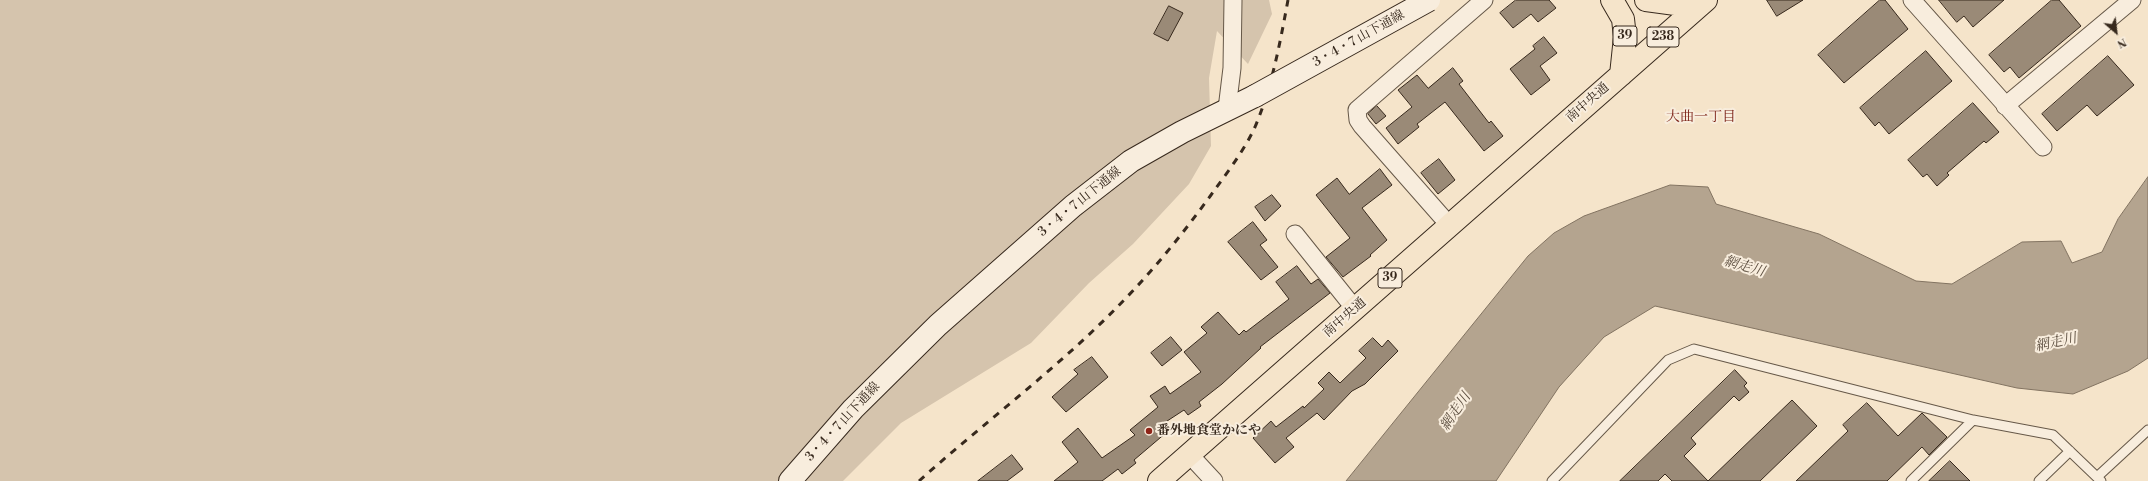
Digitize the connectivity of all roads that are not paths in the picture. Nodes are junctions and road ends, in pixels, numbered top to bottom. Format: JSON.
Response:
{"nodes":[{"id":1,"x":1233,"y":0,"type":"edge"},
{"id":2,"x":1429,"y":0,"type":"edge"},
{"id":3,"x":1484,"y":0,"type":"edge"},
{"id":4,"x":1612,"y":0,"type":"edge"},
{"id":5,"x":1646,"y":0,"type":"edge"},
{"id":6,"x":1912,"y":0,"type":"edge"},
{"id":7,"x":2132,"y":0,"type":"edge"},
{"id":8,"x":1702,"y":3,"type":"edge"},
{"id":9,"x":1621,"y":74,"type":"junction"},
{"id":10,"x":2005,"y":106,"type":"junction"},
{"id":11,"x":1226,"y":109,"type":"junction"},
{"id":12,"x":2042,"y":147,"type":"dead end"},
{"id":13,"x":1450,"y":226,"type":"junction"},
{"id":14,"x":1294,"y":234,"type":"dead end"},
{"id":15,"x":1355,"y":309,"type":"junction"},
{"id":16,"x":1973,"y":420,"type":"junction"},
{"id":17,"x":2148,"y":430,"type":"edge"},
{"id":18,"x":2070,"y":451,"type":"junction"},
{"id":19,"x":1189,"y":454,"type":"junction"},
{"id":20,"x":2099,"y":479,"type":"edge"},
{"id":21,"x":790,"y":481,"type":"edge"},
{"id":22,"x":1159,"y":481,"type":"edge"},
{"id":23,"x":1214,"y":481,"type":"edge"},
{"id":24,"x":1552,"y":481,"type":"edge"},
{"id":25,"x":1911,"y":481,"type":"edge"},
{"id":26,"x":2039,"y":481,"type":"edge"}],
"edges":[{"from":1,"to":11,"type":"street"},
{"from":2,"to":11,"type":"street","name":"3・4・7 山下通線","bridge":true},
{"from":3,"to":13,"type":"street"},
{"from":4,"to":9,"type":"highway","number":"39"},
{"from":5,"to":8,"type":"highway"},
{"from":6,"to":10,"type":"street"},
{"from":7,"to":10,"type":"street"},
{"from":8,"to":9,"type":"highway","number":"238"},
{"from":9,"to":13,"type":"highway","name":"南中央通","number":"39"},
{"from":10,"to":12,"type":"street"},
{"from":11,"to":21,"type":"street","name":"3・4・7 山下通線"},
{"from":13,"to":15,"type":"highway","name":"南中央通","number":"39"},
{"from":14,"to":15,"type":"street"},
{"from":15,"to":19,"type":"highway","name":"南中央通","number":"39"},
{"from":16,"to":18,"type":"lane"},
{"from":16,"to":24,"type":"lane"},
{"from":16,"to":25,"type":"lane"},
{"from":17,"to":20,"type":"lane"},
{"from":18,"to":20,"type":"lane"},
{"from":18,"to":26,"type":"lane"},
{"from":19,"to":22,"type":"highway","name":"南中央通","number":"39"},
{"from":19,"to":23,"type":"street"}]}
